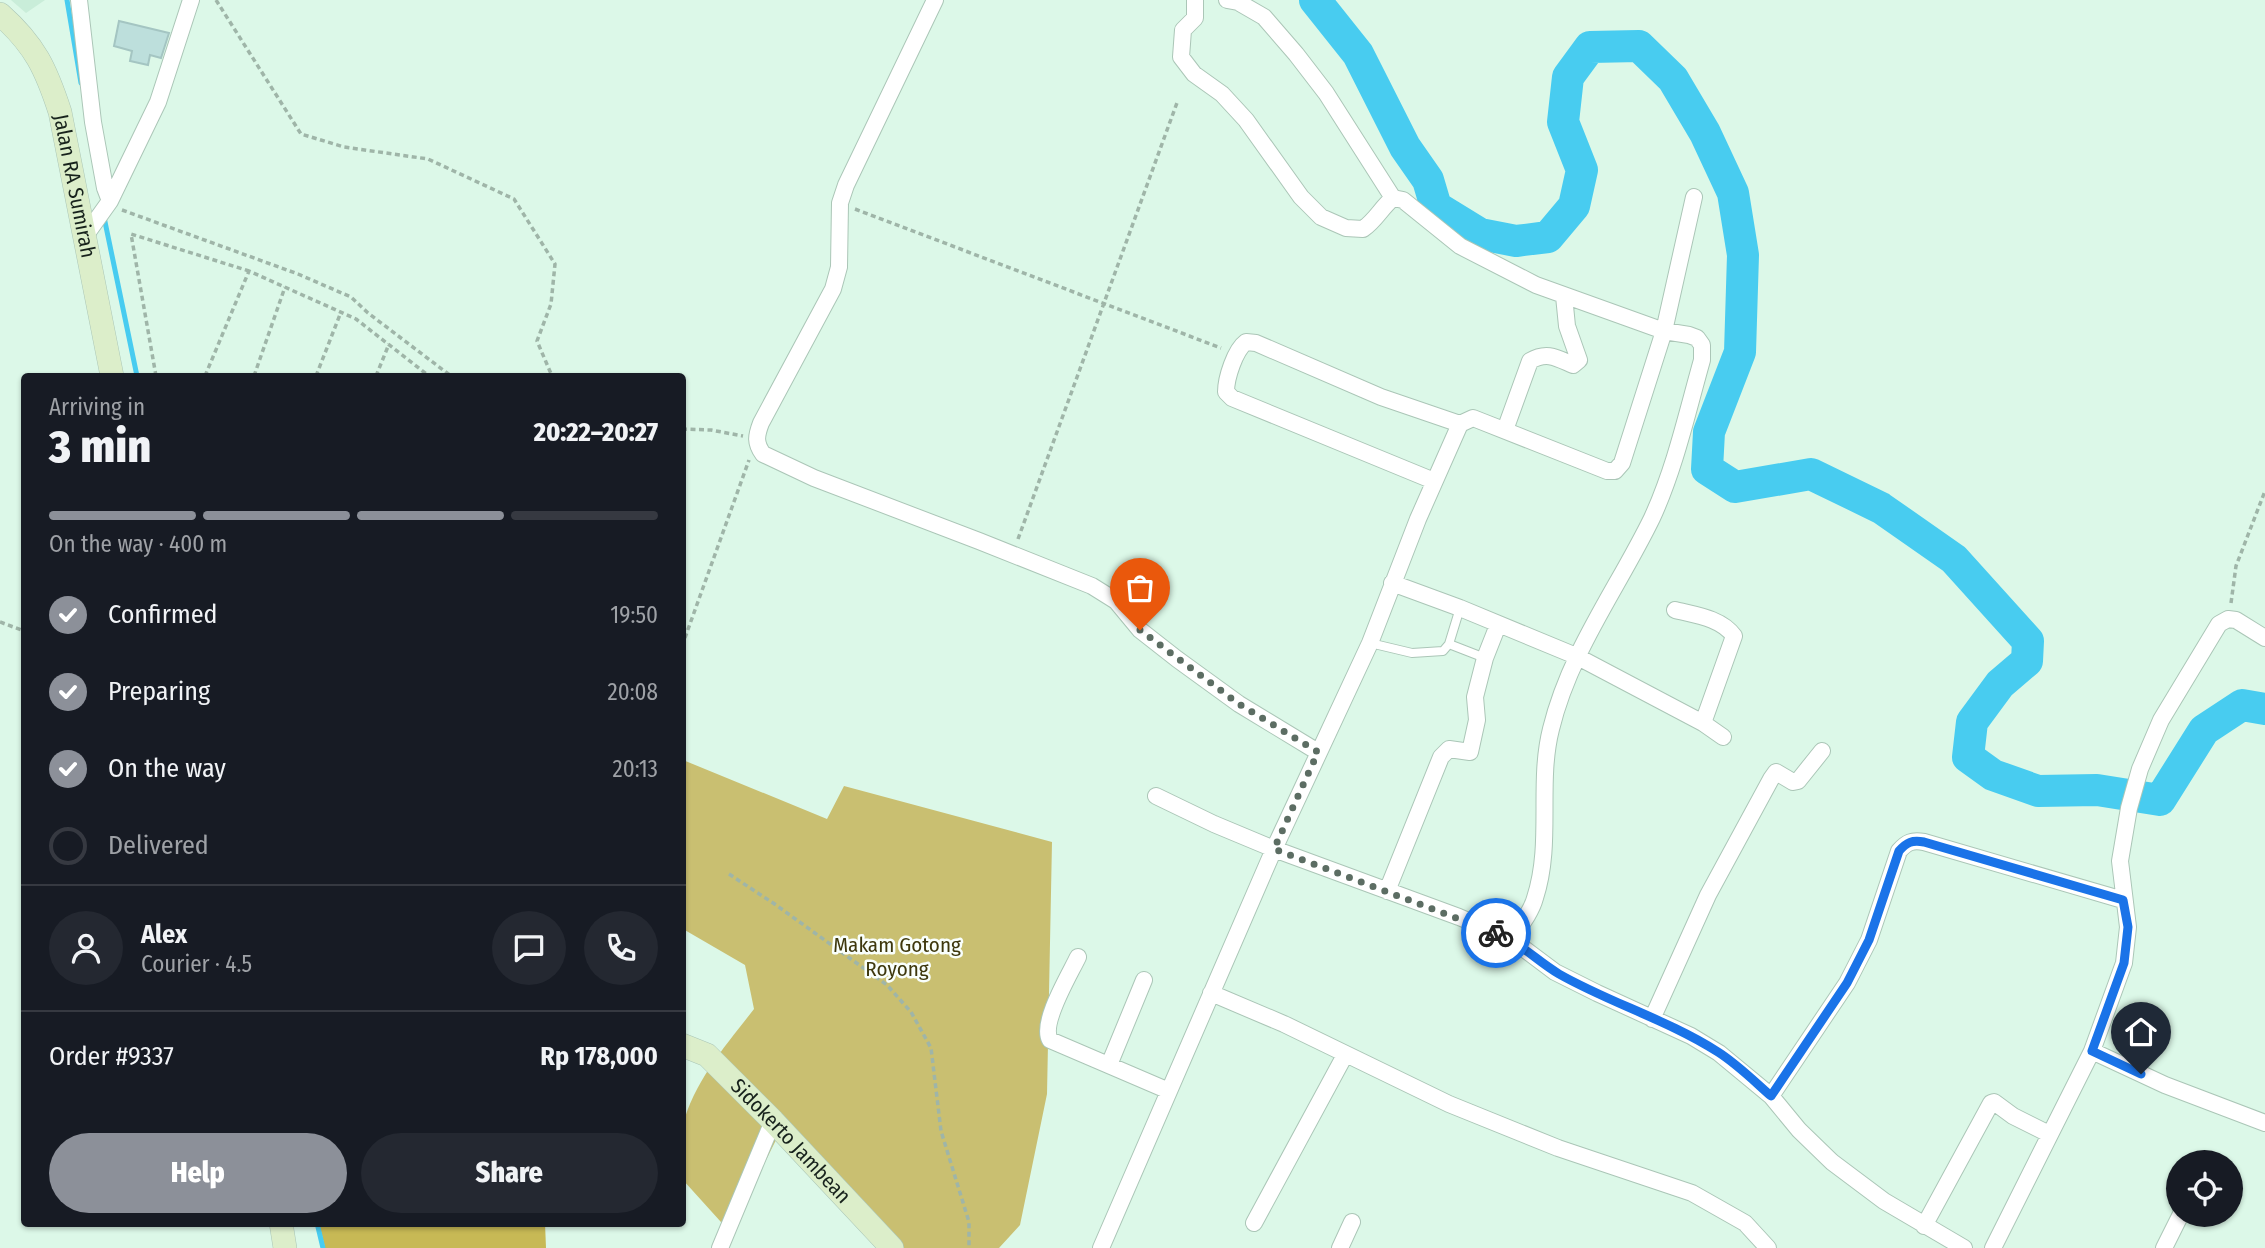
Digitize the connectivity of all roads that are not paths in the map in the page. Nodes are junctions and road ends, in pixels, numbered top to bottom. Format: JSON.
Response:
{"nodes":[{"id":1,"x":79,"y":0,"type":"edge"},
{"id":2,"x":191,"y":0,"type":"edge"},
{"id":3,"x":935,"y":0,"type":"edge"},
{"id":4,"x":1200,"y":0,"type":"edge"},
{"id":5,"x":1227,"y":0,"type":"edge"},
{"id":6,"x":0,"y":14,"type":"edge"},
{"id":7,"x":1694,"y":197,"type":"dead end"},
{"id":8,"x":1393,"y":198,"type":"junction"},
{"id":9,"x":106,"y":207,"type":"junction"},
{"id":10,"x":85,"y":236,"type":"junction"},
{"id":11,"x":1563,"y":296,"type":"junction"},
{"id":12,"x":1664,"y":331,"type":"junction"},
{"id":13,"x":111,"y":373,"type":"edge"},
{"id":14,"x":1460,"y":424,"type":"junction"},
{"id":15,"x":1505,"y":430,"type":"junction"},
{"id":16,"x":1434,"y":481,"type":"junction"},
{"id":17,"x":1392,"y":583,"type":"junction"},
{"id":18,"x":1460,"y":608,"type":"junction"},
{"id":19,"x":1675,"y":610,"type":"dead end"},
{"id":20,"x":1498,"y":625,"type":"junction"},
{"id":21,"x":2265,"y":638,"type":"edge"},
{"id":22,"x":1370,"y":643,"type":"junction"},
{"id":23,"x":1449,"y":644,"type":"junction"},
{"id":24,"x":1576,"y":656,"type":"junction"},
{"id":25,"x":1485,"y":658,"type":"junction"},
{"id":26,"x":1703,"y":723,"type":"junction"},
{"id":27,"x":1723,"y":737,"type":"dead end"},
{"id":28,"x":1822,"y":751,"type":"dead end"},
{"id":29,"x":1318,"y":752,"type":"junction"},
{"id":30,"x":1156,"y":796,"type":"dead end"},
{"id":31,"x":1274,"y":849,"type":"junction"},
{"id":32,"x":1387,"y":891,"type":"junction"},
{"id":33,"x":2123,"y":900,"type":"junction"},
{"id":34,"x":1511,"y":939,"type":"junction"},
{"id":35,"x":1078,"y":957,"type":"dead end"},
{"id":36,"x":1144,"y":979,"type":"dead end"},
{"id":37,"x":1211,"y":993,"type":"junction"},
{"id":38,"x":1652,"y":1019,"type":"junction"},
{"id":39,"x":686,"y":1047,"type":"edge"},
{"id":40,"x":2092,"y":1051,"type":"junction"},
{"id":41,"x":1345,"y":1055,"type":"junction"},
{"id":42,"x":1109,"y":1065,"type":"junction"},
{"id":43,"x":1169,"y":1091,"type":"junction"},
{"id":44,"x":1771,"y":1096,"type":"junction"},
{"id":45,"x":773,"y":1121,"type":"junction"},
{"id":46,"x":2265,"y":1123,"type":"edge"},
{"id":47,"x":2049,"y":1133,"type":"junction"},
{"id":48,"x":1352,"y":1222,"type":"dead end"},
{"id":49,"x":1254,"y":1223,"type":"dead end"},
{"id":50,"x":1924,"y":1226,"type":"junction"},
{"id":51,"x":282,"y":1227,"type":"edge"},
{"id":52,"x":2174,"y":1227,"type":"edge"},
{"id":53,"x":285,"y":1248,"type":"edge"},
{"id":54,"x":720,"y":1248,"type":"edge"},
{"id":55,"x":891,"y":1248,"type":"edge"},
{"id":56,"x":1101,"y":1248,"type":"edge"},
{"id":57,"x":1340,"y":1248,"type":"edge"},
{"id":58,"x":1768,"y":1248,"type":"edge"},
{"id":59,"x":1964,"y":1248,"type":"edge"},
{"id":60,"x":1993,"y":1248,"type":"edge"},
{"id":61,"x":2164,"y":1248,"type":"edge"}],
"edges":[{"from":1,"to":9,"type":"street"},
{"from":2,"to":9,"type":"street"},
{"from":3,"to":29,"type":"street"},
{"from":4,"to":8,"type":"street"},
{"from":5,"to":8,"type":"street"},
{"from":6,"to":10,"type":"main road","name":"Jalan RA Sumirah"},
{"from":7,"to":12,"type":"street"},
{"from":8,"to":11,"type":"street"},
{"from":9,"to":10,"type":"street"},
{"from":10,"to":13,"type":"main road","name":"Jalan RA Sumirah"},
{"from":11,"to":12,"type":"street"},
{"from":11,"to":15,"type":"street"},
{"from":12,"to":15,"type":"street"},
{"from":12,"to":24,"type":"street"},
{"from":14,"to":15,"type":"street"},
{"from":14,"to":16,"type":"street"},
{"from":14,"to":16,"type":"street"},
{"from":16,"to":17,"type":"street"},
{"from":17,"to":18,"type":"street"},
{"from":17,"to":22,"type":"street"},
{"from":18,"to":20,"type":"street"},
{"from":18,"to":23,"type":"lane"},
{"from":19,"to":26,"type":"street"},
{"from":20,"to":24,"type":"street"},
{"from":20,"to":25,"type":"street"},
{"from":21,"to":33,"type":"street"},
{"from":22,"to":23,"type":"lane"},
{"from":22,"to":29,"type":"street"},
{"from":23,"to":25,"type":"lane"},
{"from":24,"to":26,"type":"street"},
{"from":24,"to":34,"type":"street"},
{"from":25,"to":32,"type":"street"},
{"from":26,"to":27,"type":"street"},
{"from":28,"to":38,"type":"street"},
{"from":29,"to":31,"type":"street"},
{"from":30,"to":31,"type":"street"},
{"from":31,"to":32,"type":"street"},
{"from":31,"to":37,"type":"street"},
{"from":32,"to":34,"type":"street"},
{"from":33,"to":40,"type":"street"},
{"from":33,"to":44,"type":"street"},
{"from":34,"to":38,"type":"street"},
{"from":35,"to":42,"type":"street"},
{"from":36,"to":42,"type":"street"},
{"from":37,"to":41,"type":"street"},
{"from":37,"to":43,"type":"street"},
{"from":38,"to":44,"type":"street"},
{"from":39,"to":45,"type":"main road","name":"Sidokerto Jambean"},
{"from":40,"to":46,"type":"street"},
{"from":40,"to":47,"type":"street"},
{"from":41,"to":49,"type":"street"},
{"from":41,"to":58,"type":"street"},
{"from":42,"to":43,"type":"street"},
{"from":43,"to":56,"type":"street"},
{"from":44,"to":50,"type":"street"},
{"from":45,"to":54,"type":"street"},
{"from":45,"to":55,"type":"main road","name":"Sidokerto Jambean"},
{"from":47,"to":50,"type":"street"},
{"from":47,"to":60,"type":"street"},
{"from":48,"to":57,"type":"street"},
{"from":50,"to":59,"type":"street"},
{"from":51,"to":53,"type":"main road"},
{"from":52,"to":61,"type":"street"}]}
